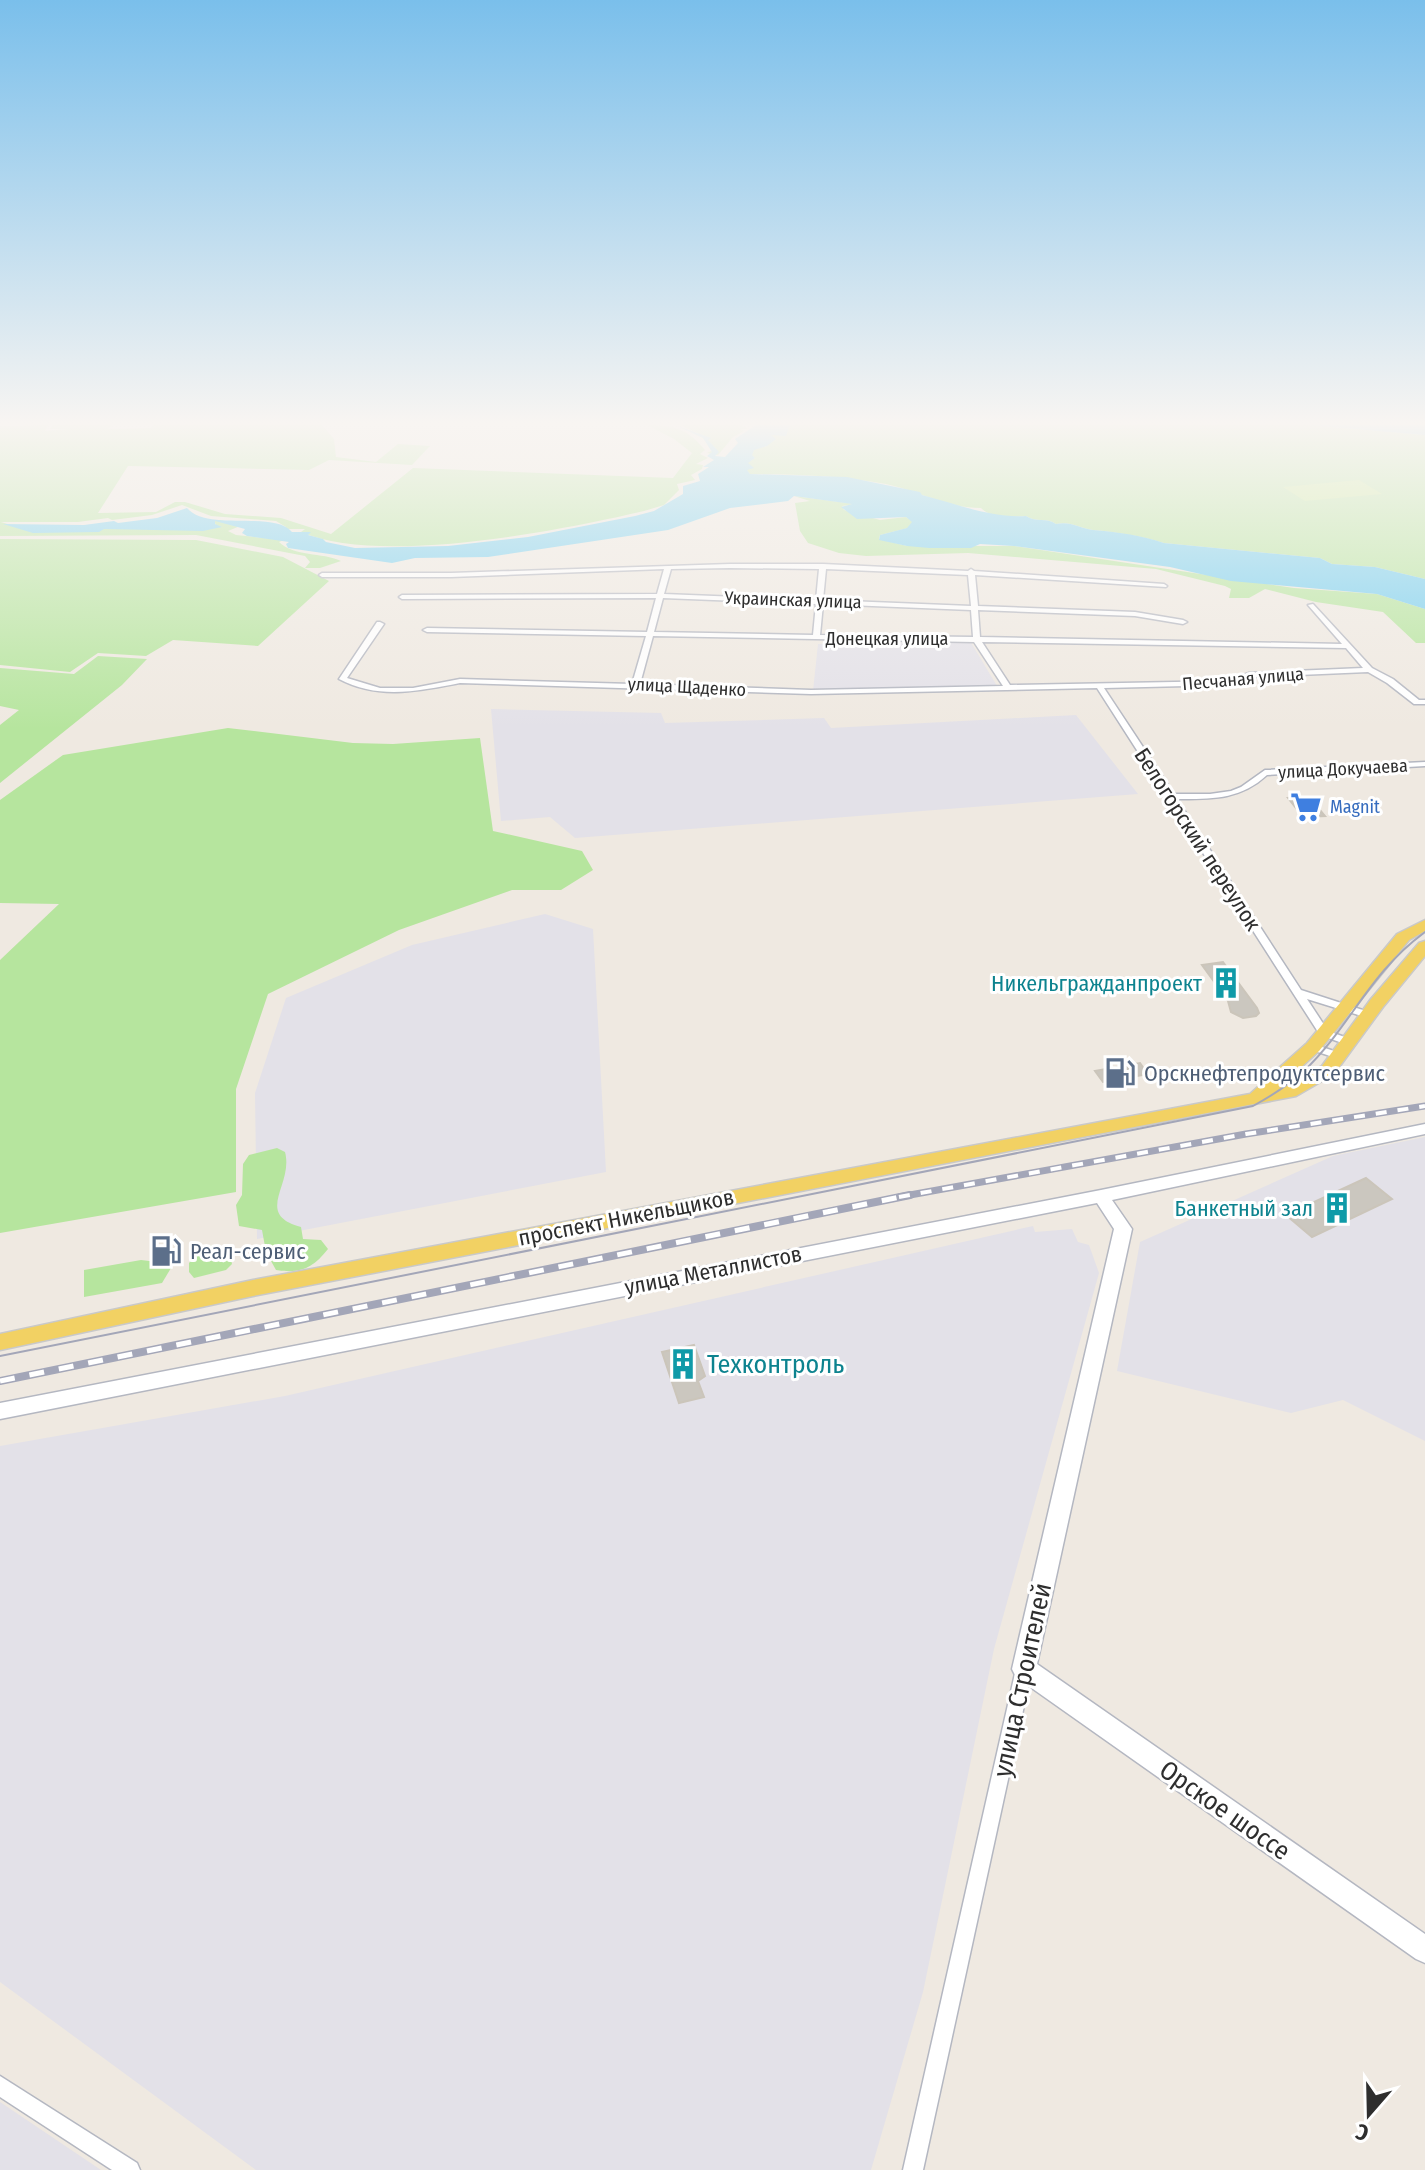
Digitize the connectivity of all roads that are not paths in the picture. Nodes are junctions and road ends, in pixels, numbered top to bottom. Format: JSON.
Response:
{"nodes":[{"id":1,"x":823,"y":566,"type":"junction"},
{"id":2,"x":668,"y":567,"type":"junction"},
{"id":3,"x":971,"y":571,"type":"junction"},
{"id":4,"x":322,"y":575,"type":"dead end"},
{"id":5,"x":1164,"y":586,"type":"dead end"},
{"id":6,"x":661,"y":596,"type":"junction"},
{"id":7,"x":402,"y":597,"type":"dead end"},
{"id":8,"x":820,"y":601,"type":"junction"},
{"id":9,"x":1311,"y":605,"type":"dead end"},
{"id":10,"x":973,"y":607,"type":"junction"},
{"id":11,"x":1183,"y":622,"type":"dead end"},
{"id":12,"x":380,"y":624,"type":"dead end"},
{"id":13,"x":427,"y":630,"type":"dead end"},
{"id":14,"x":651,"y":636,"type":"junction"},
{"id":15,"x":816,"y":638,"type":"junction"},
{"id":16,"x":977,"y":640,"type":"junction"},
{"id":17,"x":1347,"y":646,"type":"junction"},
{"id":18,"x":1369,"y":670,"type":"junction"},
{"id":19,"x":636,"y":684,"type":"junction"},
{"id":20,"x":1007,"y":686,"type":"junction"},
{"id":21,"x":1100,"y":687,"type":"junction"},
{"id":22,"x":1425,"y":702,"type":"edge"},
{"id":23,"x":1425,"y":764,"type":"edge"},
{"id":24,"x":1171,"y":797,"type":"junction"},
{"id":25,"x":1425,"y":925,"type":"edge"},
{"id":26,"x":1425,"y":946,"type":"edge"},
{"id":27,"x":1297,"y":992,"type":"junction"},
{"id":28,"x":1353,"y":996,"type":"junction"},
{"id":29,"x":1376,"y":1004,"type":"junction"},
{"id":30,"x":1318,"y":1040,"type":"junction"},
{"id":31,"x":1344,"y":1049,"type":"junction"},
{"id":32,"x":1253,"y":1100,"type":"junction"},
{"id":33,"x":1425,"y":1129,"type":"edge"},
{"id":34,"x":1101,"y":1196,"type":"junction"},
{"id":35,"x":1,"y":1341,"type":"edge"},
{"id":36,"x":0,"y":1411,"type":"edge"},
{"id":37,"x":1024,"y":1669,"type":"junction"},
{"id":38,"x":1425,"y":1950,"type":"edge"},
{"id":39,"x":0,"y":2086,"type":"edge"},
{"id":40,"x":130,"y":2170,"type":"edge"},
{"id":41,"x":913,"y":2170,"type":"edge"}],
"edges":[{"from":1,"to":2,"type":"street"},
{"from":1,"to":3,"type":"street"},
{"from":1,"to":8,"type":"street"},
{"from":2,"to":4,"type":"street"},
{"from":2,"to":6,"type":"street"},
{"from":3,"to":5,"type":"street"},
{"from":3,"to":10,"type":"street"},
{"from":6,"to":7,"type":"street","name":"Украинская улица"},
{"from":6,"to":8,"type":"street","name":"Украинская улица"},
{"from":6,"to":14,"type":"street"},
{"from":8,"to":10,"type":"street","name":"Украинская улица"},
{"from":8,"to":15,"type":"street"},
{"from":9,"to":17,"type":"street"},
{"from":10,"to":11,"type":"street","name":"Украинская улица"},
{"from":10,"to":16,"type":"street"},
{"from":12,"to":19,"type":"street","name":"улица Щаденко"},
{"from":13,"to":14,"type":"street","name":"Донецкая улица"},
{"from":14,"to":15,"type":"street","name":"Донецкая улица"},
{"from":14,"to":19,"type":"street"},
{"from":15,"to":16,"type":"street","name":"Донецкая улица"},
{"from":16,"to":17,"type":"street","name":"Донецкая улица"},
{"from":16,"to":20,"type":"street"},
{"from":17,"to":18,"type":"street"},
{"from":18,"to":21,"type":"street","name":"Песчаная улица"},
{"from":18,"to":22,"type":"street"},
{"from":19,"to":20,"type":"street","name":"улица Щаденко"},
{"from":20,"to":21,"type":"street","name":"улица Щаденко"},
{"from":21,"to":24,"type":"street","name":"Белогорский переулок"},
{"from":23,"to":24,"type":"street","name":"улица Докучаева"},
{"from":24,"to":27,"type":"street","name":"Белогорский переулок"},
{"from":25,"to":28,"type":"main road"},
{"from":26,"to":29,"type":"main road"},
{"from":27,"to":28,"type":"street"},
{"from":27,"to":30,"type":"street","name":"Белогорский переулок"},
{"from":28,"to":29,"type":"street"},
{"from":28,"to":29,"type":"street"},
{"from":28,"to":30,"type":"main road"},
{"from":29,"to":31,"type":"main road"},
{"from":30,"to":31,"type":"street"},
{"from":30,"to":31,"type":"street"},
{"from":30,"to":32,"type":"main road"},
{"from":31,"to":32,"type":"main road"},
{"from":32,"to":35,"type":"main road","name":"проспект Никельщиков"},
{"from":33,"to":34,"type":"main road","name":"улица Металлистов"},
{"from":34,"to":36,"type":"main road","name":"улица Металлистов"},
{"from":34,"to":37,"type":"main road","name":"улица Строителей"},
{"from":37,"to":38,"type":"main road","name":"Орское шоссе"},
{"from":37,"to":41,"type":"street","name":"улица Строителей"},
{"from":39,"to":40,"type":"street"}]}
